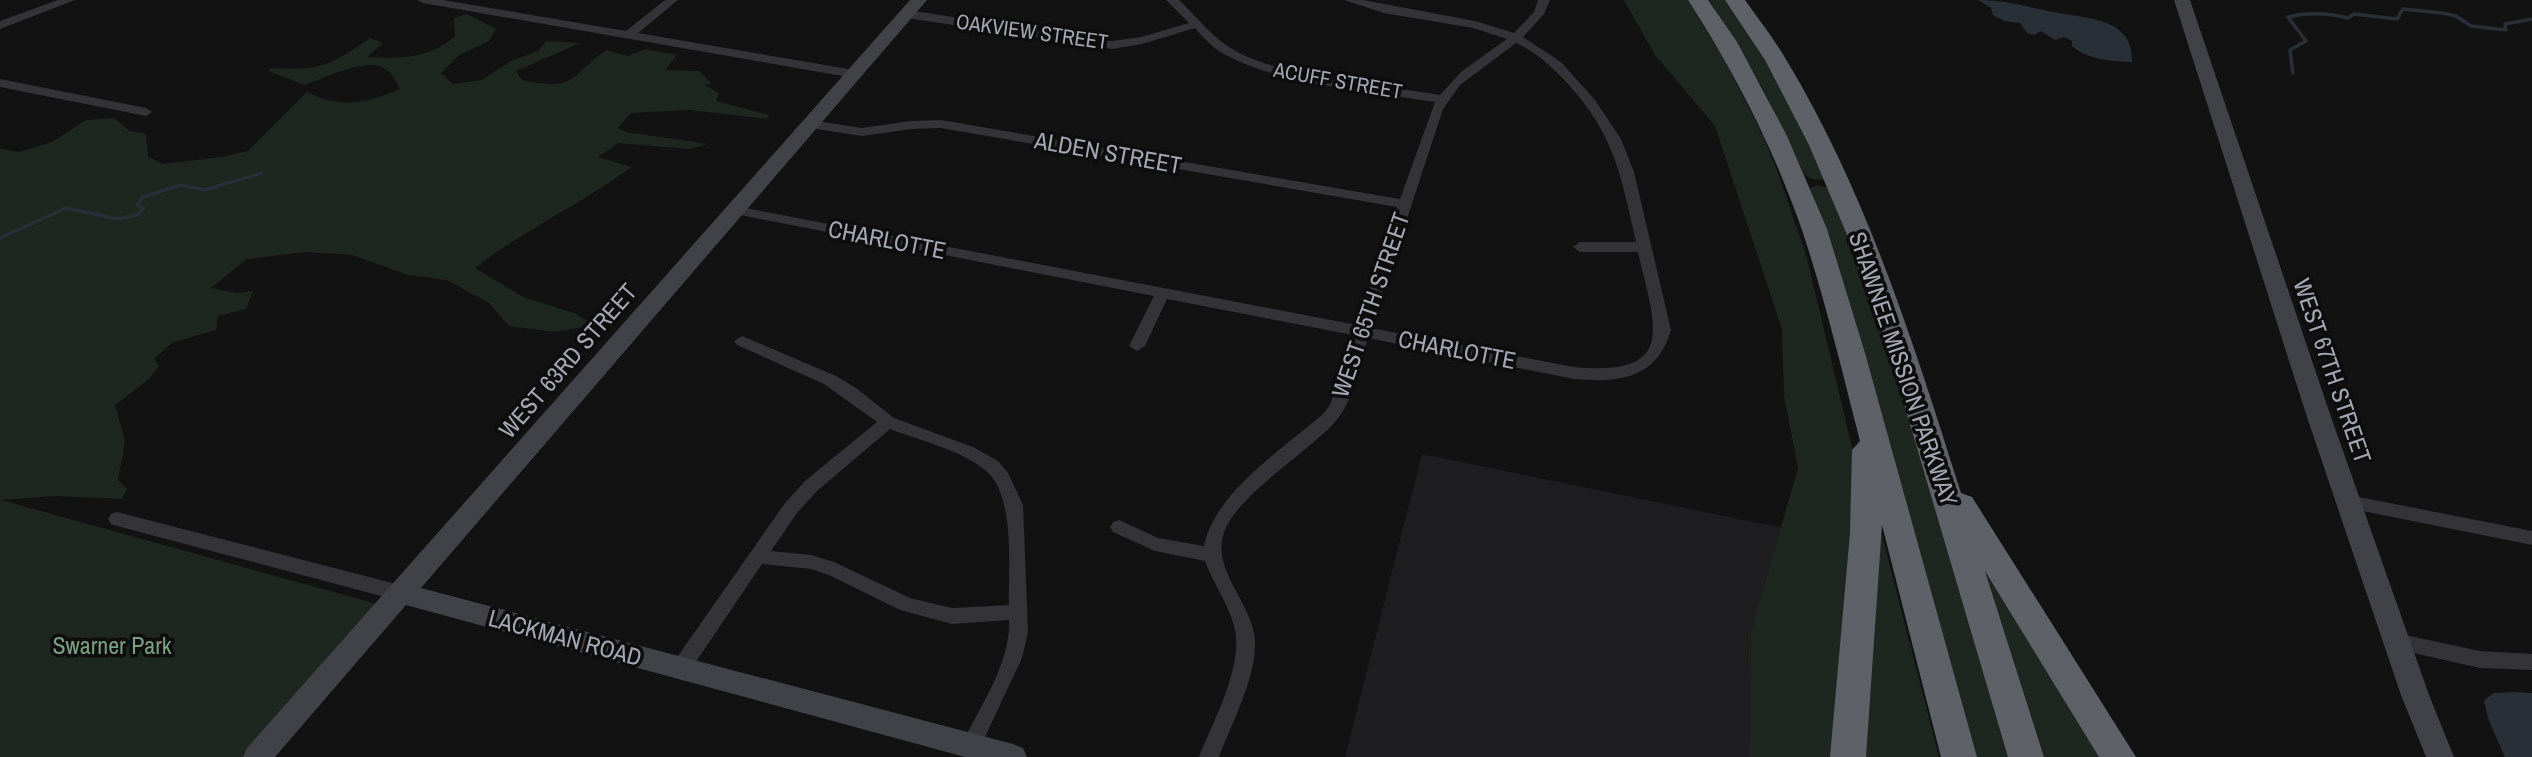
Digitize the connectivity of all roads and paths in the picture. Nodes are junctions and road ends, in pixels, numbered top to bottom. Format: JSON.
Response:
{"nodes":[{"id":1,"x":69,"y":0,"type":"edge"},
{"id":2,"x":423,"y":0,"type":"edge"},
{"id":3,"x":672,"y":0,"type":"edge"},
{"id":4,"x":1172,"y":0,"type":"edge"},
{"id":5,"x":1350,"y":0,"type":"edge"},
{"id":6,"x":1544,"y":0,"type":"edge"},
{"id":7,"x":1698,"y":0,"type":"edge"},
{"id":8,"x":1735,"y":0,"type":"edge"},
{"id":9,"x":2182,"y":0,"type":"edge"},
{"id":10,"x":913,"y":7,"type":"edge"},
{"id":11,"x":1197,"y":24,"type":"junction"},
{"id":12,"x":0,"y":25,"type":"edge"},
{"id":13,"x":628,"y":36,"type":"junction"},
{"id":14,"x":1513,"y":37,"type":"junction"},
{"id":15,"x":854,"y":74,"type":"junction"},
{"id":16,"x":0,"y":83,"type":"edge"},
{"id":17,"x":1443,"y":99,"type":"junction"},
{"id":18,"x":146,"y":112,"type":"dead end"},
{"id":19,"x":810,"y":124,"type":"junction"},
{"id":20,"x":1405,"y":204,"type":"junction"},
{"id":21,"x":735,"y":210,"type":"junction"},
{"id":22,"x":1580,"y":247,"type":"dead end"},
{"id":23,"x":1644,"y":247,"type":"junction"},
{"id":24,"x":1163,"y":293,"type":"junction"},
{"id":25,"x":1363,"y":332,"type":"junction"},
{"id":26,"x":742,"y":341,"type":"dead end"},
{"id":27,"x":1137,"y":346,"type":"dead end"},
{"id":28,"x":1868,"y":415,"type":"junction"},
{"id":29,"x":888,"y":422,"type":"junction"},
{"id":30,"x":1938,"y":467,"type":"junction"},
{"id":31,"x":2349,"y":502,"type":"junction"},
{"id":32,"x":117,"y":519,"type":"dead end"},
{"id":33,"x":1119,"y":527,"type":"dead end"},
{"id":34,"x":2532,"y":538,"type":"edge"},
{"id":35,"x":1213,"y":555,"type":"junction"},
{"id":36,"x":758,"y":557,"type":"junction"},
{"id":37,"x":400,"y":593,"type":"junction"},
{"id":38,"x":1019,"y":612,"type":"junction"},
{"id":39,"x":2396,"y":640,"type":"junction"},
{"id":40,"x":2532,"y":662,"type":"edge"},
{"id":41,"x":680,"y":669,"type":"junction"},
{"id":42,"x":971,"y":746,"type":"junction"},
{"id":43,"x":257,"y":757,"type":"edge"},
{"id":44,"x":1013,"y":757,"type":"edge"},
{"id":45,"x":1209,"y":757,"type":"edge"},
{"id":46,"x":1848,"y":757,"type":"edge"},
{"id":47,"x":1959,"y":757,"type":"edge"},
{"id":48,"x":2026,"y":757,"type":"edge"},
{"id":49,"x":2118,"y":757,"type":"edge"},
{"id":50,"x":2440,"y":757,"type":"edge"}],
"edges":[{"from":1,"to":12,"type":"street"},
{"from":2,"to":13,"type":"street"},
{"from":3,"to":13,"type":"street"},
{"from":4,"to":11,"type":"street","name":"ACUFF STREET"},
{"from":5,"to":14,"type":"street"},
{"from":6,"to":14,"type":"street","name":"WEST 65TH STREET"},
{"from":7,"to":28,"type":"highway","name":"SHAWNEE MISSION PARKWAY"},
{"from":8,"to":30,"type":"highway","name":"SHAWNEE MISSION PARKWAY"},
{"from":9,"to":31,"type":"street","name":"WEST 67TH STREET"},
{"from":10,"to":11,"type":"street","name":"OAKVIEW STREET"},
{"from":10,"to":15,"type":"street","name":"WEST 63RD STREET"},
{"from":11,"to":17,"type":"street","name":"ACUFF STREET"},
{"from":13,"to":15,"type":"street"},
{"from":14,"to":17,"type":"street","name":"WEST 65TH STREET"},
{"from":14,"to":23,"type":"street"},
{"from":15,"to":19,"type":"street","name":"WEST 63RD STREET"},
{"from":16,"to":18,"type":"street"},
{"from":17,"to":20,"type":"street","name":"WEST 65TH STREET"},
{"from":19,"to":20,"type":"street","name":"ALDEN STREET"},
{"from":19,"to":21,"type":"street","name":"WEST 63RD STREET"},
{"from":20,"to":25,"type":"street","name":"WEST 65TH STREET"},
{"from":21,"to":24,"type":"street","name":"CHARLOTTE"},
{"from":21,"to":37,"type":"street","name":"WEST 63RD STREET"},
{"from":22,"to":23,"type":"street"},
{"from":23,"to":25,"type":"street","name":"CHARLOTTE"},
{"from":24,"to":25,"type":"street","name":"CHARLOTTE"},
{"from":24,"to":27,"type":"street"},
{"from":25,"to":35,"type":"street","name":"WEST 65TH STREET"},
{"from":26,"to":29,"type":"street"},
{"from":28,"to":46,"type":"highway"},
{"from":28,"to":47,"type":"highway","name":"SHAWNEE MISSION PARKWAY"},
{"from":29,"to":36,"type":"street"},
{"from":29,"to":38,"type":"street"},
{"from":30,"to":48,"type":"highway","name":"SHAWNEE MISSION PARKWAY"},
{"from":30,"to":49,"type":"highway"},
{"from":31,"to":34,"type":"street"},
{"from":31,"to":39,"type":"street","name":"WEST 67TH STREET"},
{"from":32,"to":37,"type":"street","name":"LACKMAN ROAD"},
{"from":33,"to":35,"type":"street"},
{"from":35,"to":45,"type":"street"},
{"from":36,"to":38,"type":"street"},
{"from":36,"to":41,"type":"street"},
{"from":37,"to":41,"type":"street","name":"LACKMAN ROAD"},
{"from":37,"to":43,"type":"street","name":"WEST 63RD STREET"},
{"from":38,"to":42,"type":"street"},
{"from":39,"to":40,"type":"street"},
{"from":39,"to":50,"type":"street","name":"WEST 67TH STREET"},
{"from":41,"to":42,"type":"street","name":"LACKMAN ROAD"},
{"from":42,"to":44,"type":"street","name":"LACKMAN ROAD"}]}
